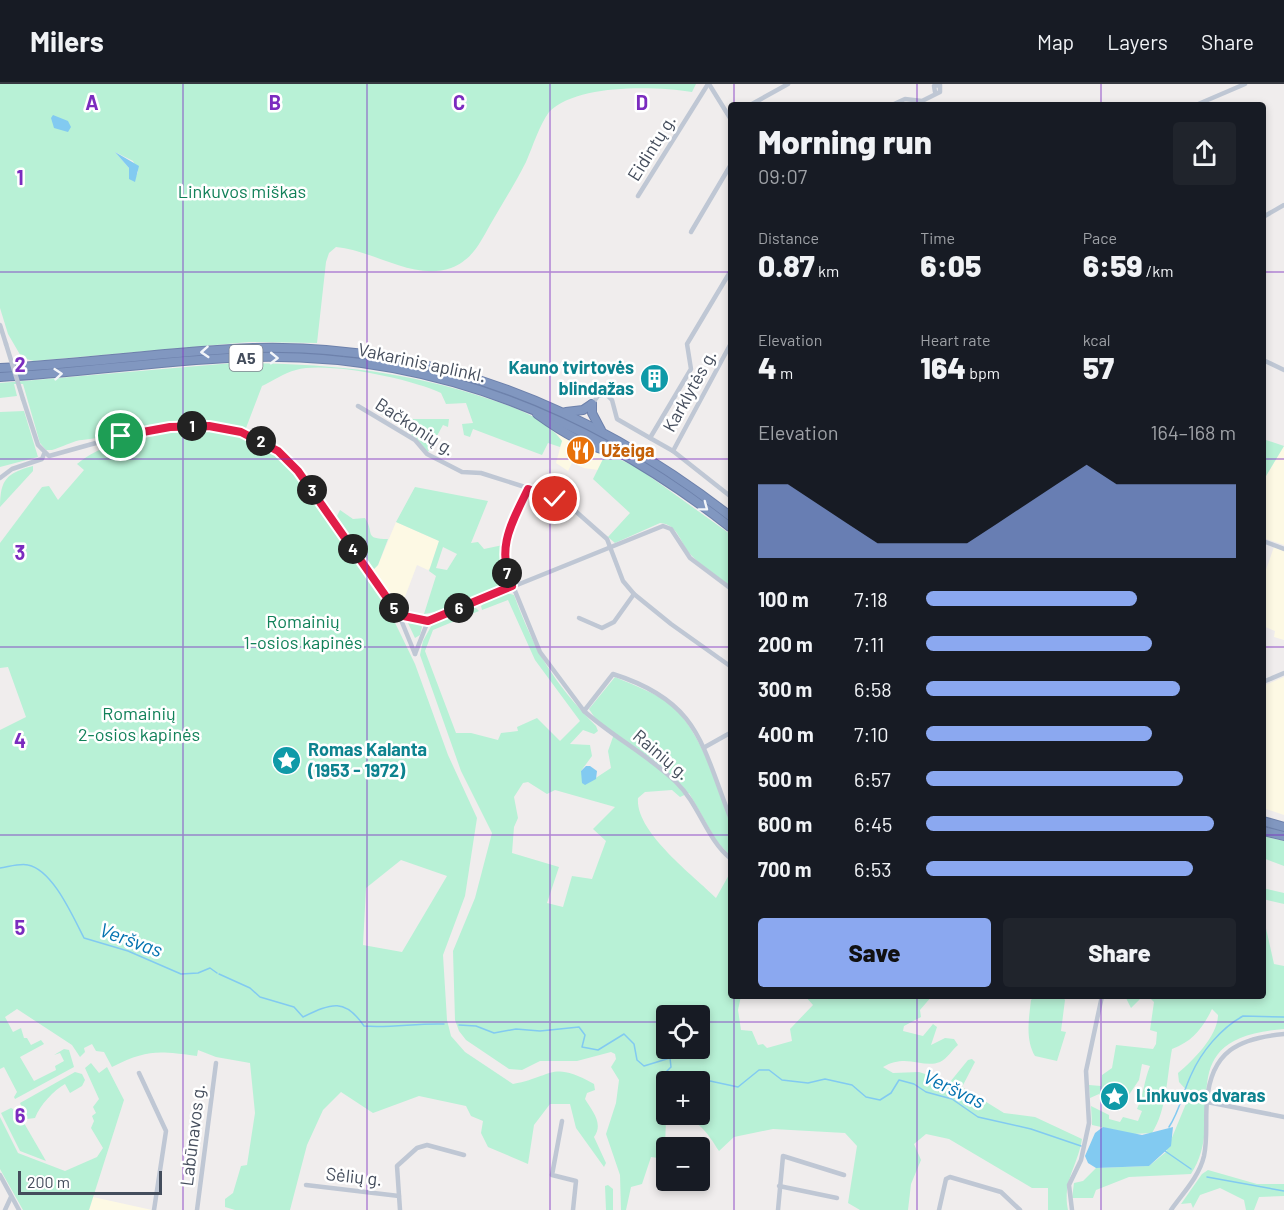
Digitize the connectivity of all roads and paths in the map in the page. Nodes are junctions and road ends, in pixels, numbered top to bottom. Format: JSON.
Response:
{"nodes":[{"id":1,"x":709,"y":84,"type":"edge"},
{"id":2,"x":788,"y":84,"type":"edge"},
{"id":3,"x":1245,"y":84,"type":"edge"},
{"id":4,"x":939,"y":85,"type":"edge"},
{"id":5,"x":756,"y":102,"type":"edge"},
{"id":6,"x":898,"y":102,"type":"edge"},
{"id":7,"x":1203,"y":102,"type":"edge"},
{"id":8,"x":728,"y":115,"type":"edge"},
{"id":9,"x":728,"y":169,"type":"edge"},
{"id":10,"x":638,"y":196,"type":"dead end"},
{"id":11,"x":1284,"y":205,"type":"edge"},
{"id":12,"x":1266,"y":215,"type":"edge"},
{"id":13,"x":691,"y":232,"type":"dead end"},
{"id":14,"x":728,"y":276,"type":"edge"},
{"id":15,"x":0,"y":325,"type":"edge"},
{"id":16,"x":728,"y":349,"type":"edge"},
{"id":17,"x":1266,"y":361,"type":"edge"},
{"id":18,"x":0,"y":368,"type":"edge"},
{"id":19,"x":1284,"y":369,"type":"edge"},
{"id":20,"x":0,"y":377,"type":"edge"},
{"id":21,"x":592,"y":404,"type":"junction"},
{"id":22,"x":358,"y":406,"type":"dead end"},
{"id":23,"x":565,"y":412,"type":"junction"},
{"id":24,"x":601,"y":430,"type":"junction"},
{"id":25,"x":650,"y":438,"type":"junction"},
{"id":26,"x":673,"y":451,"type":"junction"},
{"id":27,"x":44,"y":454,"type":"junction"},
{"id":28,"x":0,"y":478,"type":"edge"},
{"id":29,"x":528,"y":489,"type":"junction"},
{"id":30,"x":728,"y":494,"type":"edge"},
{"id":31,"x":728,"y":515,"type":"edge"},
{"id":32,"x":728,"y":525,"type":"edge"},
{"id":33,"x":1266,"y":543,"type":"edge"},
{"id":34,"x":610,"y":549,"type":"junction"},
{"id":35,"x":1284,"y":549,"type":"edge"},
{"id":36,"x":512,"y":586,"type":"junction"},
{"id":37,"x":728,"y":586,"type":"edge"},
{"id":38,"x":634,"y":594,"type":"junction"},
{"id":39,"x":399,"y":615,"type":"junction"},
{"id":40,"x":579,"y":618,"type":"dead end"},
{"id":41,"x":428,"y":621,"type":"junction"},
{"id":42,"x":728,"y":665,"type":"edge"},
{"id":43,"x":1284,"y":673,"type":"edge"},
{"id":44,"x":1266,"y":681,"type":"edge"},
{"id":45,"x":584,"y":711,"type":"junction"},
{"id":46,"x":728,"y":734,"type":"edge"},
{"id":47,"x":705,"y":747,"type":"junction"},
{"id":48,"x":728,"y":805,"type":"edge"},
{"id":49,"x":1266,"y":820,"type":"edge"},
{"id":50,"x":1266,"y":821,"type":"edge"},
{"id":51,"x":1284,"y":822,"type":"edge"},
{"id":52,"x":1284,"y":827,"type":"edge"},
{"id":53,"x":1266,"y":832,"type":"edge"},
{"id":54,"x":1284,"y":836,"type":"edge"},
{"id":55,"x":728,"y":856,"type":"edge"},
{"id":56,"x":1101,"y":999,"type":"edge"},
{"id":57,"x":1284,"y":1034,"type":"edge"},
{"id":58,"x":216,"y":1063,"type":"dead end"},
{"id":59,"x":139,"y":1073,"type":"dead end"},
{"id":60,"x":1207,"y":1102,"type":"junction"},
{"id":61,"x":1284,"y":1117,"type":"edge"},
{"id":62,"x":562,"y":1121,"type":"dead end"},
{"id":63,"x":464,"y":1155,"type":"dead end"},
{"id":64,"x":0,"y":1175,"type":"edge"},
{"id":65,"x":844,"y":1175,"type":"dead end"},
{"id":66,"x":306,"y":1185,"type":"dead end"},
{"id":67,"x":779,"y":1186,"type":"junction"},
{"id":68,"x":10,"y":1194,"type":"junction"},
{"id":69,"x":399,"y":1196,"type":"junction"},
{"id":70,"x":837,"y":1198,"type":"dead end"},
{"id":71,"x":5,"y":1210,"type":"edge"},
{"id":72,"x":19,"y":1210,"type":"edge"},
{"id":73,"x":154,"y":1210,"type":"edge"},
{"id":74,"x":197,"y":1210,"type":"edge"},
{"id":75,"x":400,"y":1210,"type":"edge"},
{"id":76,"x":573,"y":1210,"type":"edge"},
{"id":77,"x":778,"y":1210,"type":"edge"},
{"id":78,"x":939,"y":1210,"type":"edge"},
{"id":79,"x":1020,"y":1210,"type":"edge"},
{"id":80,"x":1072,"y":1210,"type":"edge"},
{"id":81,"x":1171,"y":1210,"type":"edge"}],
"edges":[{"from":1,"to":8,"type":"street"},
{"from":1,"to":10,"type":"street","name":"Eidintų g."},
{"from":2,"to":5,"type":"street"},
{"from":3,"to":7,"type":"street"},
{"from":4,"to":6,"type":"street"},
{"from":9,"to":13,"type":"street"},
{"from":11,"to":12,"type":"street"},
{"from":14,"to":25,"type":"street"},
{"from":15,"to":27,"type":"street","bridge":true},
{"from":16,"to":26,"type":"street","name":"Karklytės g."},
{"from":17,"to":19,"type":"street"},
{"from":23,"to":18,"type":"highway","name":"Vakarinis aplinkl.","number":"A5","one_way":true},
{"from":20,"to":32,"type":"highway","name":"Vakarinis aplinkl.","number":"A5","one_way":true},
{"from":21,"to":23,"type":"highway"},
{"from":21,"to":24,"type":"highway"},
{"from":21,"to":25,"type":"street"},
{"from":22,"to":29,"type":"street","name":"Bačkonių g."},
{"from":23,"to":24,"type":"highway","name":"Vakarinis aplinkl.","number":"A5"},
{"from":24,"to":31,"type":"highway","name":"Vakarinis aplinkl.","number":"A5"},
{"from":25,"to":26,"type":"street"},
{"from":26,"to":30,"type":"street"},
{"from":27,"to":28,"type":"street"},
{"from":27,"to":39,"type":"street"},
{"from":29,"to":34,"type":"street","name":"Bačkonių g."},
{"from":29,"to":36,"type":"street","name":"Rainių g."},
{"from":33,"to":35,"type":"street"},
{"from":34,"to":36,"type":"street"},
{"from":34,"to":37,"type":"street"},
{"from":34,"to":38,"type":"street","name":"Bačkonių g."},
{"from":36,"to":41,"type":"street"},
{"from":36,"to":45,"type":"street","name":"Rainių g."},
{"from":38,"to":40,"type":"street"},
{"from":38,"to":42,"type":"street","name":"Bačkonių g."},
{"from":39,"to":41,"type":"street"},
{"from":39,"to":41,"type":"street"},
{"from":43,"to":44,"type":"street"},
{"from":45,"to":47,"type":"street"},
{"from":45,"to":55,"type":"street","name":"Rainių g."},
{"from":46,"to":47,"type":"street"},
{"from":47,"to":48,"type":"street"},
{"from":49,"to":51,"type":"highway"},
{"from":50,"to":52,"type":"highway"},
{"from":53,"to":54,"type":"highway"},
{"from":56,"to":80,"type":"street"},
{"from":57,"to":60,"type":"street"},
{"from":58,"to":74,"type":"street","name":"Labūnavos g."},
{"from":59,"to":73,"type":"street"},
{"from":60,"to":61,"type":"street"},
{"from":60,"to":81,"type":"street"},
{"from":62,"to":76,"type":"street"},
{"from":63,"to":69,"type":"street"},
{"from":64,"to":68,"type":"street"},
{"from":65,"to":67,"type":"street"},
{"from":66,"to":69,"type":"street","name":"Sėlių g."},
{"from":67,"to":70,"type":"street"},
{"from":67,"to":77,"type":"street"},
{"from":68,"to":71,"type":"street"},
{"from":68,"to":72,"type":"street"},
{"from":69,"to":75,"type":"street"},
{"from":78,"to":79,"type":"street"}]}
